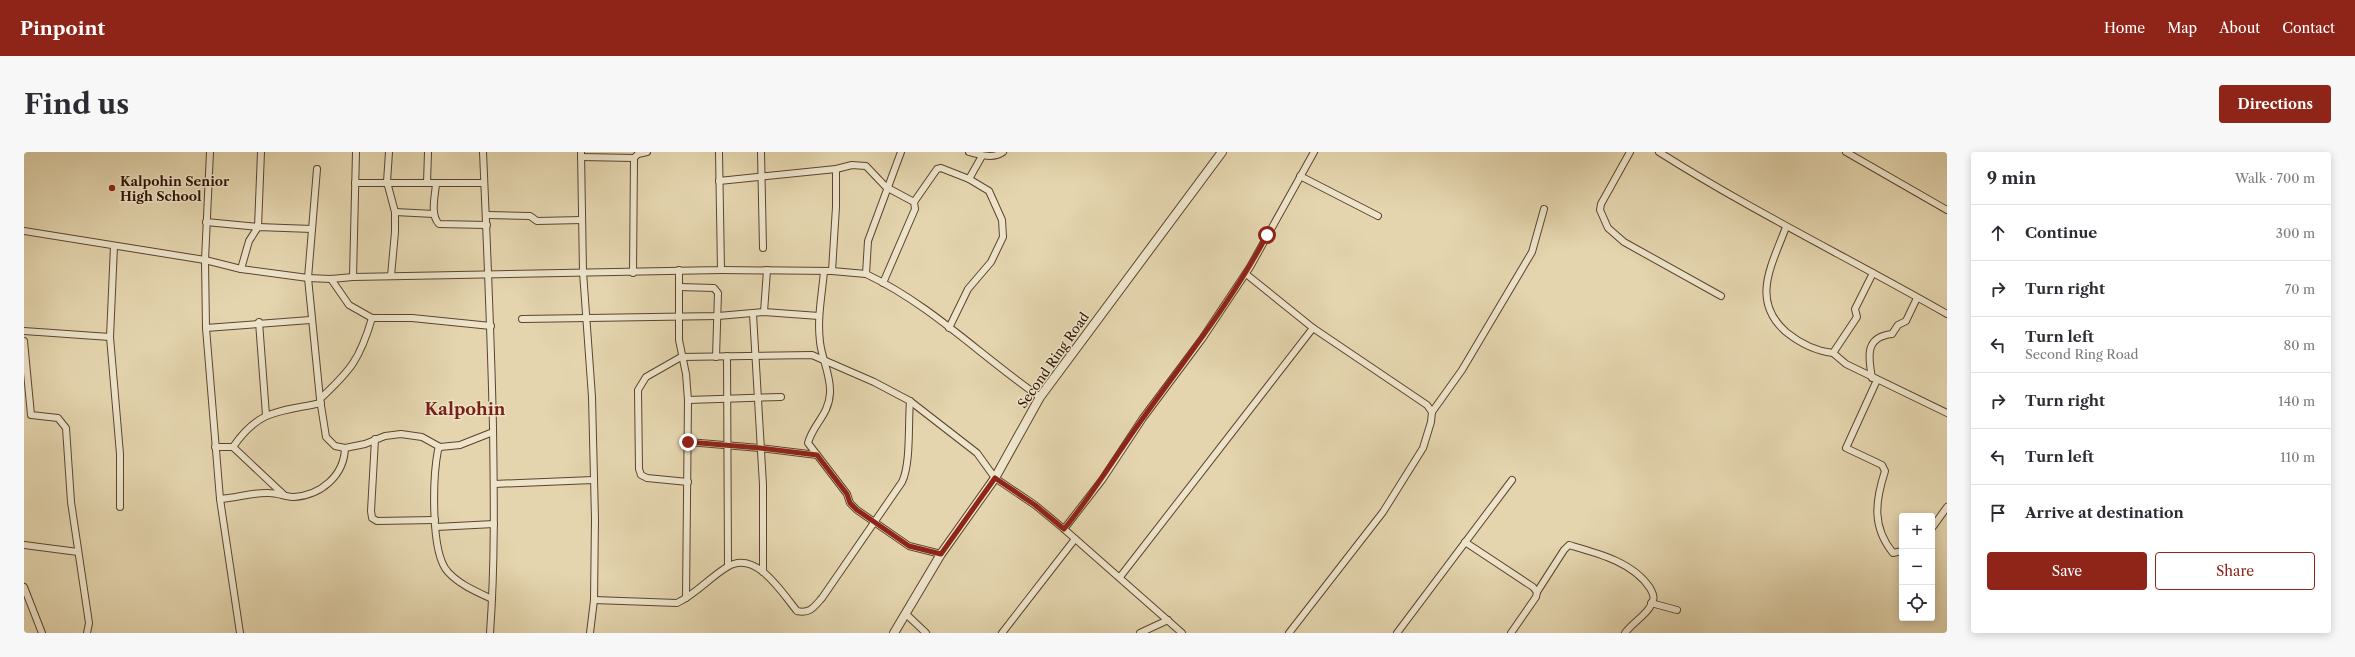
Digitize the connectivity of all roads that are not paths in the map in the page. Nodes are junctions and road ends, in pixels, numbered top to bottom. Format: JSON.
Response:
{"nodes":[{"id":1,"x":210,"y":152,"type":"edge"},
{"id":2,"x":261,"y":152,"type":"edge"},
{"id":3,"x":356,"y":152,"type":"edge"},
{"id":4,"x":389,"y":152,"type":"edge"},
{"id":5,"x":428,"y":152,"type":"edge"},
{"id":6,"x":483,"y":152,"type":"edge"},
{"id":7,"x":647,"y":152,"type":"edge"},
{"id":8,"x":719,"y":152,"type":"edge"},
{"id":9,"x":761,"y":152,"type":"edge"},
{"id":10,"x":901,"y":152,"type":"edge"},
{"id":11,"x":969,"y":152,"type":"edge"},
{"id":12,"x":1003,"y":152,"type":"edge"},
{"id":13,"x":1222,"y":152,"type":"edge"},
{"id":14,"x":1314,"y":152,"type":"edge"},
{"id":15,"x":1630,"y":152,"type":"edge"},
{"id":16,"x":1659,"y":152,"type":"edge"},
{"id":17,"x":1847,"y":152,"type":"edge"},
{"id":18,"x":581,"y":155,"type":"edge"},
{"id":19,"x":982,"y":156,"type":"junction"},
{"id":20,"x":634,"y":158,"type":"junction"},
{"id":21,"x":317,"y":169,"type":"dead end"},
{"id":22,"x":836,"y":169,"type":"junction"},
{"id":23,"x":1300,"y":176,"type":"junction"},
{"id":24,"x":761,"y":177,"type":"junction"},
{"id":25,"x":969,"y":179,"type":"junction"},
{"id":26,"x":719,"y":181,"type":"junction"},
{"id":27,"x":387,"y":182,"type":"junction"},
{"id":28,"x":355,"y":183,"type":"junction"},
{"id":29,"x":427,"y":183,"type":"junction"},
{"id":30,"x":484,"y":183,"type":"junction"},
{"id":31,"x":436,"y":184,"type":"junction"},
{"id":32,"x":886,"y":187,"type":"junction"},
{"id":33,"x":914,"y":202,"type":"junction"},
{"id":34,"x":1544,"y":209,"type":"dead end"},
{"id":35,"x":1947,"y":210,"type":"edge"},
{"id":36,"x":395,"y":212,"type":"junction"},
{"id":37,"x":434,"y":214,"type":"junction"},
{"id":38,"x":487,"y":215,"type":"junction"},
{"id":39,"x":1378,"y":216,"type":"dead end"},
{"id":40,"x":582,"y":220,"type":"junction"},
{"id":41,"x":206,"y":222,"type":"junction"},
{"id":42,"x":487,"y":225,"type":"junction"},
{"id":43,"x":258,"y":227,"type":"junction"},
{"id":44,"x":1786,"y":227,"type":"junction"},
{"id":45,"x":312,"y":229,"type":"junction"},
{"id":46,"x":24,"y":231,"type":"edge"},
{"id":47,"x":114,"y":246,"type":"junction"},
{"id":48,"x":763,"y":248,"type":"dead end"},
{"id":49,"x":205,"y":260,"type":"junction"},
{"id":50,"x":241,"y":269,"type":"junction"},
{"id":51,"x":679,"y":270,"type":"junction"},
{"id":52,"x":721,"y":270,"type":"junction"},
{"id":53,"x":766,"y":270,"type":"junction"},
{"id":54,"x":824,"y":271,"type":"junction"},
{"id":55,"x":832,"y":271,"type":"junction"},
{"id":56,"x":583,"y":272,"type":"junction"},
{"id":57,"x":633,"y":273,"type":"junction"},
{"id":58,"x":1873,"y":273,"type":"junction"},
{"id":59,"x":490,"y":274,"type":"junction"},
{"id":60,"x":866,"y":274,"type":"junction"},
{"id":61,"x":1246,"y":274,"type":"junction"},
{"id":62,"x":391,"y":276,"type":"junction"},
{"id":63,"x":353,"y":277,"type":"junction"},
{"id":64,"x":308,"y":278,"type":"junction"},
{"id":65,"x":331,"y":279,"type":"junction"},
{"id":66,"x":883,"y":283,"type":"junction"},
{"id":67,"x":679,"y":287,"type":"junction"},
{"id":68,"x":1721,"y":296,"type":"dead end"},
{"id":69,"x":1917,"y":298,"type":"junction"},
{"id":70,"x":764,"y":312,"type":"junction"},
{"id":71,"x":753,"y":314,"type":"junction"},
{"id":72,"x":1947,"y":314,"type":"edge"},
{"id":73,"x":679,"y":316,"type":"junction"},
{"id":74,"x":718,"y":316,"type":"junction"},
{"id":75,"x":819,"y":316,"type":"junction"},
{"id":76,"x":586,"y":317,"type":"junction"},
{"id":77,"x":372,"y":318,"type":"junction"},
{"id":78,"x":522,"y":319,"type":"dead end"},
{"id":79,"x":310,"y":320,"type":"junction"},
{"id":80,"x":259,"y":322,"type":"junction"},
{"id":81,"x":491,"y":326,"type":"junction"},
{"id":82,"x":206,"y":328,"type":"junction"},
{"id":83,"x":949,"y":328,"type":"junction"},
{"id":84,"x":1313,"y":328,"type":"junction"},
{"id":85,"x":24,"y":331,"type":"edge"},
{"id":86,"x":110,"y":337,"type":"junction"},
{"id":87,"x":24,"y":340,"type":"edge"},
{"id":88,"x":1833,"y":353,"type":"junction"},
{"id":89,"x":727,"y":356,"type":"junction"},
{"id":90,"x":754,"y":356,"type":"junction"},
{"id":91,"x":681,"y":357,"type":"junction"},
{"id":92,"x":716,"y":357,"type":"junction"},
{"id":93,"x":822,"y":359,"type":"junction"},
{"id":94,"x":1875,"y":379,"type":"junction"},
{"id":95,"x":1040,"y":397,"type":"junction"},
{"id":96,"x":758,"y":398,"type":"junction"},
{"id":97,"x":781,"y":398,"type":"dead end"},
{"id":98,"x":728,"y":399,"type":"junction"},
{"id":99,"x":688,"y":400,"type":"junction"},
{"id":100,"x":320,"y":401,"type":"junction"},
{"id":101,"x":910,"y":401,"type":"junction"},
{"id":102,"x":1432,"y":412,"type":"junction"},
{"id":103,"x":1947,"y":413,"type":"edge"},
{"id":104,"x":266,"y":415,"type":"junction"},
{"id":105,"x":493,"y":432,"type":"junction"},
{"id":106,"x":375,"y":439,"type":"junction"},
{"id":107,"x":688,"y":442,"type":"junction"},
{"id":108,"x":729,"y":445,"type":"junction"},
{"id":109,"x":215,"y":447,"type":"junction"},
{"id":110,"x":233,"y":447,"type":"junction"},
{"id":111,"x":440,"y":447,"type":"junction"},
{"id":112,"x":345,"y":448,"type":"junction"},
{"id":113,"x":760,"y":448,"type":"junction"},
{"id":114,"x":817,"y":455,"type":"junction"},
{"id":115,"x":995,"y":478,"type":"junction"},
{"id":116,"x":592,"y":480,"type":"junction"},
{"id":117,"x":1512,"y":480,"type":"dead end"},
{"id":118,"x":688,"y":482,"type":"junction"},
{"id":119,"x":494,"y":484,"type":"junction"},
{"id":120,"x":284,"y":496,"type":"junction"},
{"id":121,"x":220,"y":499,"type":"junction"},
{"id":122,"x":120,"y":507,"type":"dead end"},
{"id":123,"x":1947,"y":507,"type":"edge"},
{"id":124,"x":435,"y":520,"type":"junction"},
{"id":125,"x":875,"y":523,"type":"junction"},
{"id":126,"x":494,"y":524,"type":"junction"},
{"id":127,"x":1935,"y":524,"type":"edge"},
{"id":128,"x":436,"y":527,"type":"junction"},
{"id":129,"x":1064,"y":529,"type":"junction"},
{"id":130,"x":1075,"y":539,"type":"junction"},
{"id":131,"x":1465,"y":542,"type":"junction"},
{"id":132,"x":24,"y":545,"type":"edge"},
{"id":133,"x":78,"y":552,"type":"junction"},
{"id":134,"x":1899,"y":552,"type":"edge"},
{"id":135,"x":941,"y":554,"type":"junction"},
{"id":136,"x":728,"y":566,"type":"junction"},
{"id":137,"x":763,"y":572,"type":"junction"},
{"id":138,"x":1120,"y":577,"type":"junction"},
{"id":139,"x":24,"y":587,"type":"edge"},
{"id":140,"x":1537,"y":592,"type":"junction"},
{"id":141,"x":686,"y":598,"type":"junction"},
{"id":142,"x":492,"y":599,"type":"junction"},
{"id":143,"x":594,"y":600,"type":"junction"},
{"id":144,"x":1651,"y":604,"type":"junction"},
{"id":145,"x":1677,"y":610,"type":"dead end"},
{"id":146,"x":907,"y":615,"type":"junction"},
{"id":147,"x":1168,"y":620,"type":"junction"},
{"id":148,"x":42,"y":633,"type":"edge"},
{"id":149,"x":87,"y":633,"type":"edge"},
{"id":150,"x":240,"y":633,"type":"edge"},
{"id":151,"x":490,"y":633,"type":"edge"},
{"id":152,"x":590,"y":633,"type":"edge"},
{"id":153,"x":894,"y":633,"type":"edge"},
{"id":154,"x":926,"y":633,"type":"edge"},
{"id":155,"x":1002,"y":633,"type":"edge"},
{"id":156,"x":1140,"y":633,"type":"edge"},
{"id":157,"x":1182,"y":633,"type":"edge"},
{"id":158,"x":1289,"y":633,"type":"edge"},
{"id":159,"x":1397,"y":633,"type":"edge"},
{"id":160,"x":1511,"y":633,"type":"edge"},
{"id":161,"x":1625,"y":633,"type":"edge"}],
"edges":[{"from":1,"to":41,"type":"street"},
{"from":2,"to":43,"type":"street"},
{"from":3,"to":28,"type":"street"},
{"from":4,"to":27,"type":"street"},
{"from":5,"to":29,"type":"street"},
{"from":6,"to":30,"type":"street"},
{"from":7,"to":20,"type":"street"},
{"from":8,"to":26,"type":"street"},
{"from":9,"to":24,"type":"street"},
{"from":10,"to":32,"type":"street"},
{"from":11,"to":19,"type":"street"},
{"from":12,"to":19,"type":"street"},
{"from":13,"to":95,"type":"street","name":"Second Ring Road"},
{"from":14,"to":23,"type":"street"},
{"from":15,"to":68,"type":"street"},
{"from":16,"to":44,"type":"street"},
{"from":17,"to":35,"type":"street"},
{"from":18,"to":20,"type":"street"},
{"from":18,"to":40,"type":"street"},
{"from":19,"to":25,"type":"street"},
{"from":20,"to":57,"type":"street"},
{"from":21,"to":45,"type":"street"},
{"from":22,"to":24,"type":"street"},
{"from":22,"to":32,"type":"street"},
{"from":22,"to":55,"type":"street"},
{"from":23,"to":39,"type":"street"},
{"from":23,"to":61,"type":"street"},
{"from":24,"to":26,"type":"street"},
{"from":24,"to":48,"type":"street"},
{"from":25,"to":33,"type":"street"},
{"from":25,"to":83,"type":"street"},
{"from":26,"to":52,"type":"street"},
{"from":27,"to":28,"type":"street"},
{"from":27,"to":29,"type":"street"},
{"from":27,"to":36,"type":"street"},
{"from":28,"to":63,"type":"street"},
{"from":29,"to":31,"type":"street"},
{"from":30,"to":31,"type":"street"},
{"from":30,"to":38,"type":"street"},
{"from":31,"to":37,"type":"street"},
{"from":32,"to":33,"type":"street"},
{"from":32,"to":60,"type":"street"},
{"from":33,"to":66,"type":"street"},
{"from":34,"to":102,"type":"street"},
{"from":36,"to":37,"type":"street"},
{"from":36,"to":62,"type":"street"},
{"from":37,"to":42,"type":"street"},
{"from":38,"to":40,"type":"street"},
{"from":38,"to":42,"type":"street"},
{"from":40,"to":56,"type":"street"},
{"from":41,"to":43,"type":"street"},
{"from":41,"to":49,"type":"street"},
{"from":42,"to":59,"type":"street"},
{"from":43,"to":45,"type":"street"},
{"from":43,"to":50,"type":"street"},
{"from":44,"to":58,"type":"street"},
{"from":44,"to":88,"type":"street"},
{"from":45,"to":64,"type":"street"},
{"from":46,"to":47,"type":"street"},
{"from":47,"to":49,"type":"street"},
{"from":47,"to":86,"type":"street"},
{"from":49,"to":50,"type":"street"},
{"from":49,"to":82,"type":"street"},
{"from":50,"to":64,"type":"street"},
{"from":51,"to":52,"type":"street"},
{"from":51,"to":57,"type":"street"},
{"from":51,"to":67,"type":"street"},
{"from":52,"to":53,"type":"street"},
{"from":53,"to":54,"type":"street"},
{"from":53,"to":70,"type":"street"},
{"from":54,"to":55,"type":"street"},
{"from":54,"to":75,"type":"street"},
{"from":55,"to":60,"type":"street"},
{"from":56,"to":57,"type":"street"},
{"from":56,"to":59,"type":"street"},
{"from":56,"to":76,"type":"street"},
{"from":58,"to":69,"type":"street"},
{"from":58,"to":88,"type":"street"},
{"from":59,"to":62,"type":"street"},
{"from":59,"to":81,"type":"street"},
{"from":60,"to":66,"type":"street"},
{"from":61,"to":84,"type":"street"},
{"from":61,"to":129,"type":"street"},
{"from":62,"to":63,"type":"street"},
{"from":63,"to":65,"type":"street"},
{"from":64,"to":65,"type":"street"},
{"from":64,"to":79,"type":"street"},
{"from":65,"to":77,"type":"street"},
{"from":66,"to":83,"type":"street"},
{"from":67,"to":73,"type":"street"},
{"from":67,"to":74,"type":"street"},
{"from":69,"to":72,"type":"street"},
{"from":69,"to":94,"type":"street"},
{"from":70,"to":71,"type":"street"},
{"from":70,"to":75,"type":"street"},
{"from":71,"to":74,"type":"street"},
{"from":71,"to":90,"type":"street"},
{"from":73,"to":74,"type":"street"},
{"from":73,"to":76,"type":"street"},
{"from":73,"to":91,"type":"street"},
{"from":74,"to":92,"type":"street"},
{"from":75,"to":93,"type":"street"},
{"from":76,"to":78,"type":"street"},
{"from":76,"to":116,"type":"street"},
{"from":77,"to":81,"type":"street"},
{"from":77,"to":100,"type":"street"},
{"from":79,"to":80,"type":"street"},
{"from":79,"to":100,"type":"street"},
{"from":80,"to":82,"type":"street"},
{"from":80,"to":104,"type":"street"},
{"from":81,"to":105,"type":"street"},
{"from":82,"to":109,"type":"street"},
{"from":83,"to":95,"type":"street"},
{"from":84,"to":102,"type":"street"},
{"from":84,"to":138,"type":"street"},
{"from":85,"to":86,"type":"street"},
{"from":86,"to":122,"type":"street"},
{"from":87,"to":133,"type":"street"},
{"from":88,"to":94,"type":"street"},
{"from":89,"to":90,"type":"street"},
{"from":89,"to":92,"type":"street"},
{"from":89,"to":98,"type":"street"},
{"from":90,"to":93,"type":"street"},
{"from":90,"to":96,"type":"street"},
{"from":91,"to":92,"type":"street"},
{"from":91,"to":99,"type":"street"},
{"from":91,"to":118,"type":"street"},
{"from":93,"to":101,"type":"street"},
{"from":93,"to":114,"type":"street"},
{"from":94,"to":103,"type":"street"},
{"from":94,"to":134,"type":"street"},
{"from":95,"to":115,"type":"street","name":"Second Ring Road"},
{"from":96,"to":97,"type":"street"},
{"from":96,"to":98,"type":"street"},
{"from":96,"to":113,"type":"street"},
{"from":98,"to":99,"type":"street"},
{"from":98,"to":108,"type":"street"},
{"from":99,"to":107,"type":"street"},
{"from":100,"to":104,"type":"street"},
{"from":100,"to":112,"type":"street"},
{"from":101,"to":115,"type":"street"},
{"from":101,"to":125,"type":"street"},
{"from":102,"to":158,"type":"street"},
{"from":104,"to":110,"type":"street"},
{"from":105,"to":111,"type":"street"},
{"from":105,"to":119,"type":"street"},
{"from":106,"to":111,"type":"street"},
{"from":106,"to":112,"type":"street"},
{"from":106,"to":124,"type":"street"},
{"from":107,"to":108,"type":"street"},
{"from":107,"to":118,"type":"street"},
{"from":108,"to":113,"type":"street"},
{"from":108,"to":136,"type":"street"},
{"from":109,"to":110,"type":"street"},
{"from":109,"to":121,"type":"street"},
{"from":110,"to":120,"type":"street"},
{"from":111,"to":124,"type":"street"},
{"from":112,"to":120,"type":"street"},
{"from":113,"to":114,"type":"street"},
{"from":113,"to":137,"type":"street"},
{"from":114,"to":125,"type":"street"},
{"from":115,"to":129,"type":"street"},
{"from":115,"to":135,"type":"street","name":"Second Ring Road"},
{"from":116,"to":119,"type":"street"},
{"from":116,"to":143,"type":"street"},
{"from":117,"to":131,"type":"street"},
{"from":118,"to":141,"type":"street"},
{"from":119,"to":126,"type":"street"},
{"from":120,"to":121,"type":"street"},
{"from":121,"to":150,"type":"street"},
{"from":123,"to":127,"type":"street"},
{"from":124,"to":128,"type":"street"},
{"from":125,"to":135,"type":"street"},
{"from":125,"to":137,"type":"street"},
{"from":126,"to":128,"type":"street"},
{"from":126,"to":142,"type":"street"},
{"from":128,"to":142,"type":"street"},
{"from":129,"to":130,"type":"street"},
{"from":130,"to":138,"type":"street"},
{"from":130,"to":155,"type":"street"},
{"from":131,"to":140,"type":"street"},
{"from":131,"to":159,"type":"street"},
{"from":132,"to":133,"type":"street"},
{"from":133,"to":149,"type":"street"},
{"from":135,"to":146,"type":"street","name":"Second Ring Road"},
{"from":136,"to":137,"type":"street"},
{"from":136,"to":141,"type":"street"},
{"from":138,"to":147,"type":"street"},
{"from":139,"to":148,"type":"street"},
{"from":140,"to":144,"type":"street"},
{"from":140,"to":160,"type":"street"},
{"from":141,"to":143,"type":"street"},
{"from":142,"to":151,"type":"street"},
{"from":143,"to":152,"type":"street"},
{"from":144,"to":145,"type":"street"},
{"from":144,"to":161,"type":"street"},
{"from":146,"to":153,"type":"street","name":"Second Ring Road"},
{"from":146,"to":154,"type":"street"},
{"from":147,"to":156,"type":"street"},
{"from":147,"to":157,"type":"street"}]}
